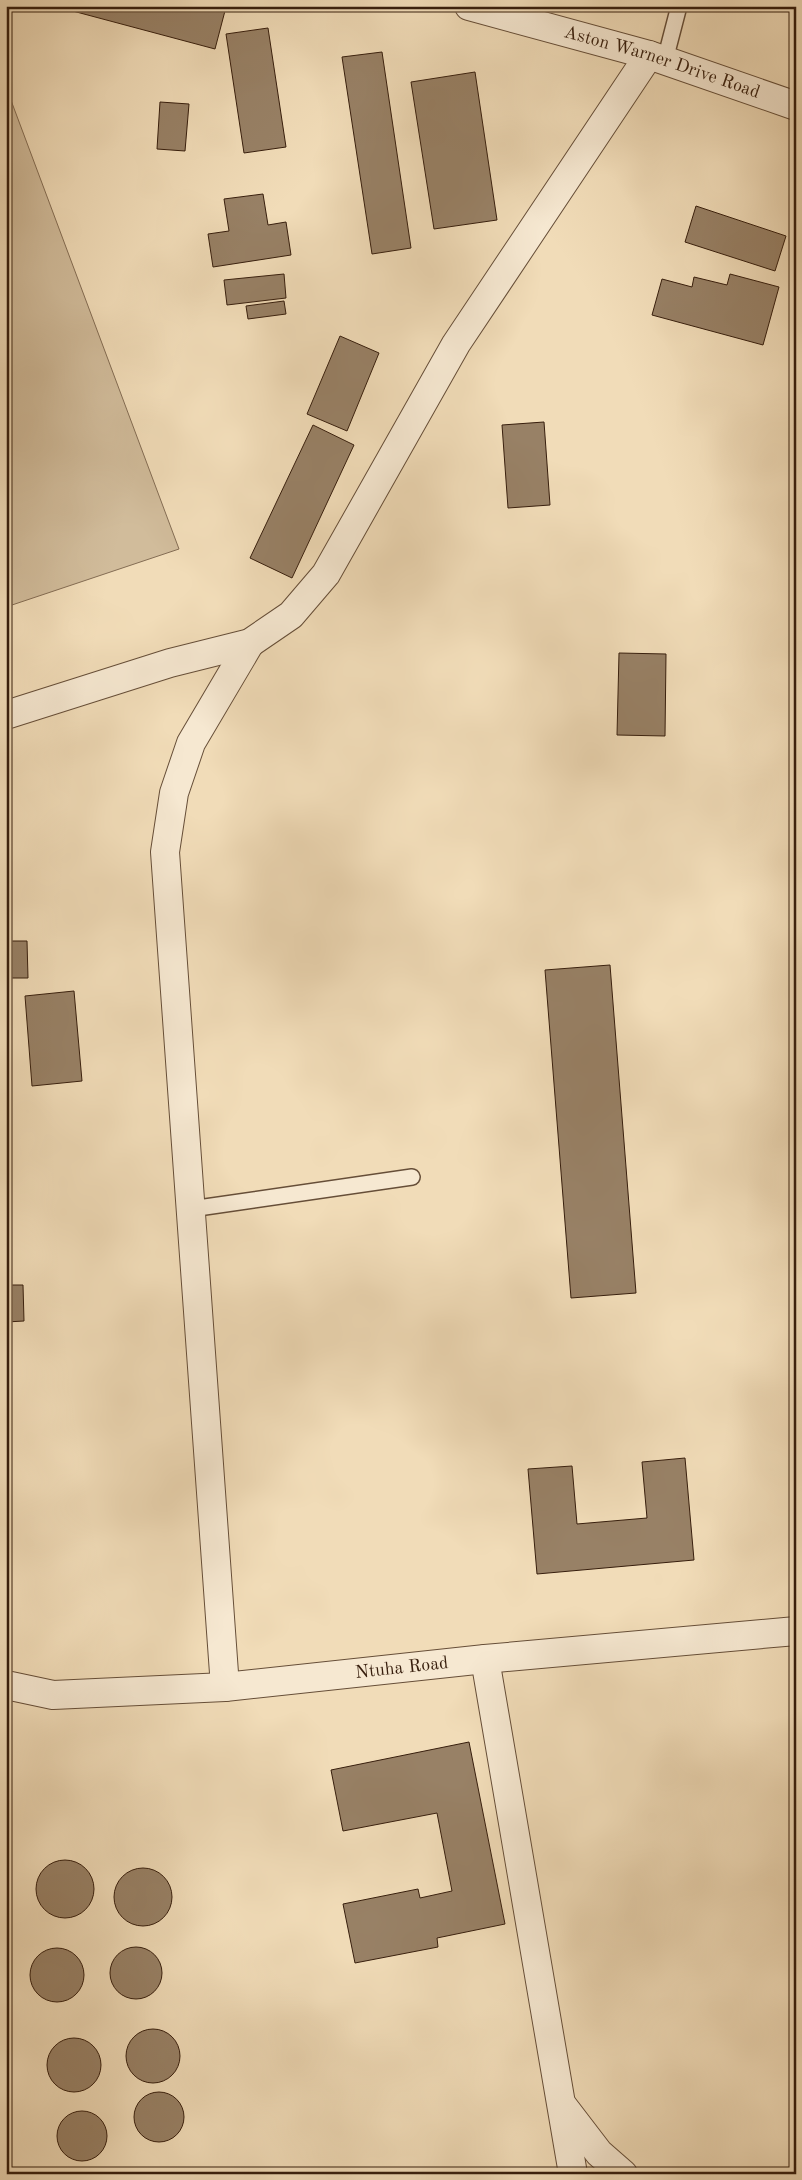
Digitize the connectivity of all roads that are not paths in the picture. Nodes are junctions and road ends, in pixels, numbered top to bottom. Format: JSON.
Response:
{"nodes":[{"id":1,"x":469,"y":6,"type":"edge"},
{"id":2,"x":679,"y":6,"type":"edge"},
{"id":3,"x":657,"y":58,"type":"junction"},
{"id":4,"x":796,"y":106,"type":"edge"},
{"id":5,"x":250,"y":643,"type":"junction"},
{"id":6,"x":6,"y":715,"type":"edge"},
{"id":7,"x":412,"y":1177,"type":"dead end"},
{"id":8,"x":191,"y":1209,"type":"junction"},
{"id":9,"x":796,"y":1631,"type":"edge"},
{"id":10,"x":485,"y":1659,"type":"junction"},
{"id":11,"x":6,"y":1685,"type":"edge"},
{"id":12,"x":225,"y":1688,"type":"junction"},
{"id":13,"x":560,"y":2103,"type":"junction"},
{"id":14,"x":573,"y":2174,"type":"edge"},
{"id":15,"x":623,"y":2174,"type":"edge"}],
"edges":[{"from":1,"to":3,"type":"street","name":"Aston Warner Drive Road"},
{"from":2,"to":3,"type":"lane"},
{"from":3,"to":4,"type":"street","name":"Aston Warner Drive Road"},
{"from":3,"to":5,"type":"street"},
{"from":5,"to":6,"type":"street"},
{"from":5,"to":8,"type":"street"},
{"from":7,"to":8,"type":"lane"},
{"from":8,"to":12,"type":"street"},
{"from":9,"to":10,"type":"street","name":"Ntuha Road"},
{"from":10,"to":12,"type":"street","name":"Ntuha Road"},
{"from":10,"to":13,"type":"street"},
{"from":11,"to":12,"type":"street","name":"Ntuha Road"},
{"from":13,"to":14,"type":"street"},
{"from":13,"to":15,"type":"street"}]}
